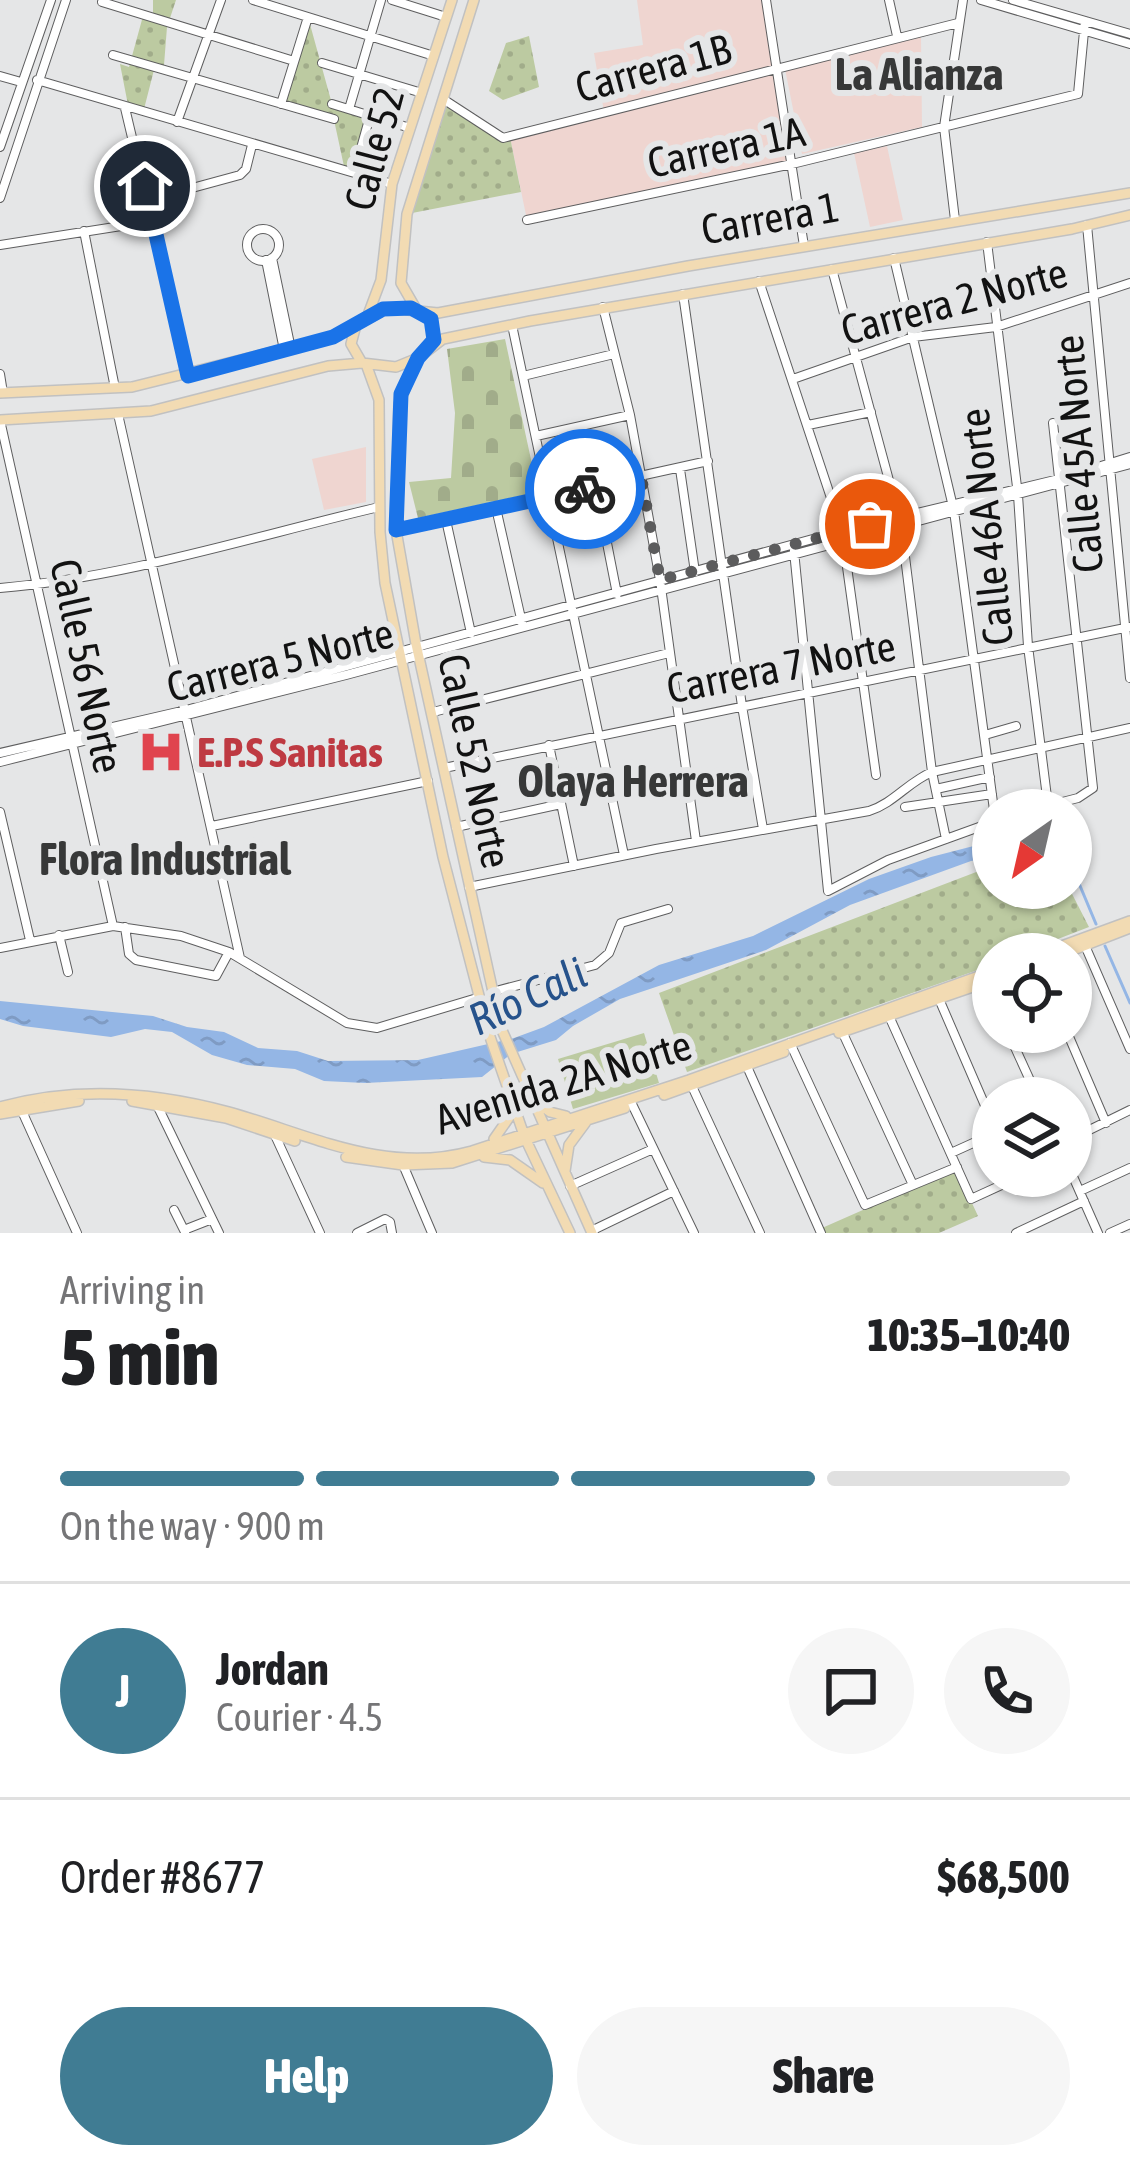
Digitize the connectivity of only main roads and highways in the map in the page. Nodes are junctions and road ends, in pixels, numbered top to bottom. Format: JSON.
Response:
{"nodes":[{"id":1,"x":452,"y":0,"type":"edge"},
{"id":2,"x":474,"y":0,"type":"edge"},
{"id":3,"x":1130,"y":193,"type":"edge"},
{"id":4,"x":1130,"y":215,"type":"edge"},
{"id":5,"x":419,"y":310,"type":"junction"},
{"id":6,"x":364,"y":319,"type":"junction"},
{"id":7,"x":429,"y":348,"type":"junction"},
{"id":8,"x":418,"y":358,"type":"junction"},
{"id":9,"x":364,"y":364,"type":"junction"},
{"id":10,"x":2,"y":393,"type":"edge"},
{"id":11,"x":0,"y":420,"type":"edge"},
{"id":12,"x":385,"y":583,"type":"junction"},
{"id":13,"x":404,"y":583,"type":"junction"},
{"id":14,"x":410,"y":654,"type":"junction"},
{"id":15,"x":412,"y":706,"type":"junction"},
{"id":16,"x":432,"y":707,"type":"junction"},
{"id":17,"x":477,"y":924,"type":"junction"},
{"id":18,"x":1130,"y":924,"type":"edge"},
{"id":19,"x":462,"y":926,"type":"junction"},
{"id":20,"x":1092,"y":939,"type":"edge"},
{"id":21,"x":972,"y":983,"type":"edge"},
{"id":22,"x":527,"y":1090,"type":"junction"},
{"id":23,"x":514,"y":1105,"type":"junction"},
{"id":24,"x":0,"y":1110,"type":"edge"},
{"id":25,"x":586,"y":1117,"type":"junction"},
{"id":26,"x":273,"y":1131,"type":"junction"},
{"id":27,"x":525,"y":1134,"type":"junction"},
{"id":28,"x":546,"y":1134,"type":"junction"},
{"id":29,"x":490,"y":1143,"type":"junction"},
{"id":30,"x":531,"y":1150,"type":"junction"},
{"id":31,"x":472,"y":1159,"type":"junction"},
{"id":32,"x":402,"y":1162,"type":"junction"},
{"id":33,"x":568,"y":1181,"type":"junction"},
{"id":34,"x":555,"y":1203,"type":"junction"},
{"id":35,"x":592,"y":1232,"type":"edge"},
{"id":36,"x":570,"y":1233,"type":"edge"}],
"edges":[{"from":1,"to":6,"type":"main road","name":"Calle 52"},
{"from":2,"to":5,"type":"main road","name":"Calle 52"},
{"from":3,"to":5,"type":"main road","name":"Carrera 1"},
{"from":4,"to":7,"type":"main road","name":"Carrera 1"},
{"from":5,"to":6,"type":"main road"},
{"from":5,"to":7,"type":"main road"},
{"from":6,"to":9,"type":"main road"},
{"from":6,"to":10,"type":"main road"},
{"from":7,"to":8,"type":"main road"},
{"from":8,"to":9,"type":"main road"},
{"from":8,"to":13,"type":"main road","name":"Calle 52 Norte"},
{"from":9,"to":11,"type":"main road"},
{"from":9,"to":12,"type":"main road","name":"Calle 52 Norte"},
{"from":12,"to":13,"type":"main road"},
{"from":12,"to":14,"type":"main road","name":"Calle 52 Norte"},
{"from":13,"to":14,"type":"main road","name":"Calle 52 Norte"},
{"from":14,"to":15,"type":"main road","name":"Calle 52 Norte"},
{"from":14,"to":16,"type":"main road","name":"Calle 52 Norte"},
{"from":15,"to":16,"type":"main road"},
{"from":15,"to":19,"type":"main road","name":"Calle 52 Norte"},
{"from":16,"to":17,"type":"main road","name":"Calle 52 Norte"},
{"from":17,"to":19,"type":"main road"},
{"from":17,"to":22,"type":"main road","name":"Calle 52 Norte"},
{"from":18,"to":20,"type":"main road"},
{"from":19,"to":23,"type":"main road","name":"Calle 52 Norte"},
{"from":21,"to":25,"type":"main road","name":"Avenida 2A Norte"},
{"from":22,"to":25,"type":"main road"},
{"from":22,"to":28,"type":"main road","name":"Calle 52 Norte"},
{"from":23,"to":27,"type":"main road","name":"Calle 52 Norte"},
{"from":23,"to":29,"type":"main road"},
{"from":24,"to":26,"type":"main road","name":"Avenida 2A Norte"},
{"from":24,"to":26,"type":"main road","name":"Avenida 2A Norte"},
{"from":25,"to":28,"type":"main road","name":"Avenida 2A Norte"},
{"from":25,"to":33,"type":"main road"},
{"from":26,"to":32,"type":"main road","name":"Avenida 2A Norte"},
{"from":27,"to":28,"type":"main road","name":"Avenida 2A Norte"},
{"from":27,"to":29,"type":"main road","name":"Avenida 2A Norte"},
{"from":27,"to":30,"type":"main road","name":"Calle 52 Norte"},
{"from":27,"to":31,"type":"main road","name":"Avenida 2A Norte"},
{"from":28,"to":30,"type":"main road"},
{"from":28,"to":33,"type":"main road","name":"Calle 52 Norte"},
{"from":29,"to":32,"type":"main road","name":"Avenida 2A Norte"},
{"from":30,"to":34,"type":"main road","name":"Calle 52 Norte"},
{"from":31,"to":32,"type":"main road","name":"Avenida 2A Norte"},
{"from":31,"to":34,"type":"main road"},
{"from":33,"to":35,"type":"main road","name":"Calle 52 Norte"},
{"from":34,"to":36,"type":"main road","name":"Calle 52 Norte"}]}
